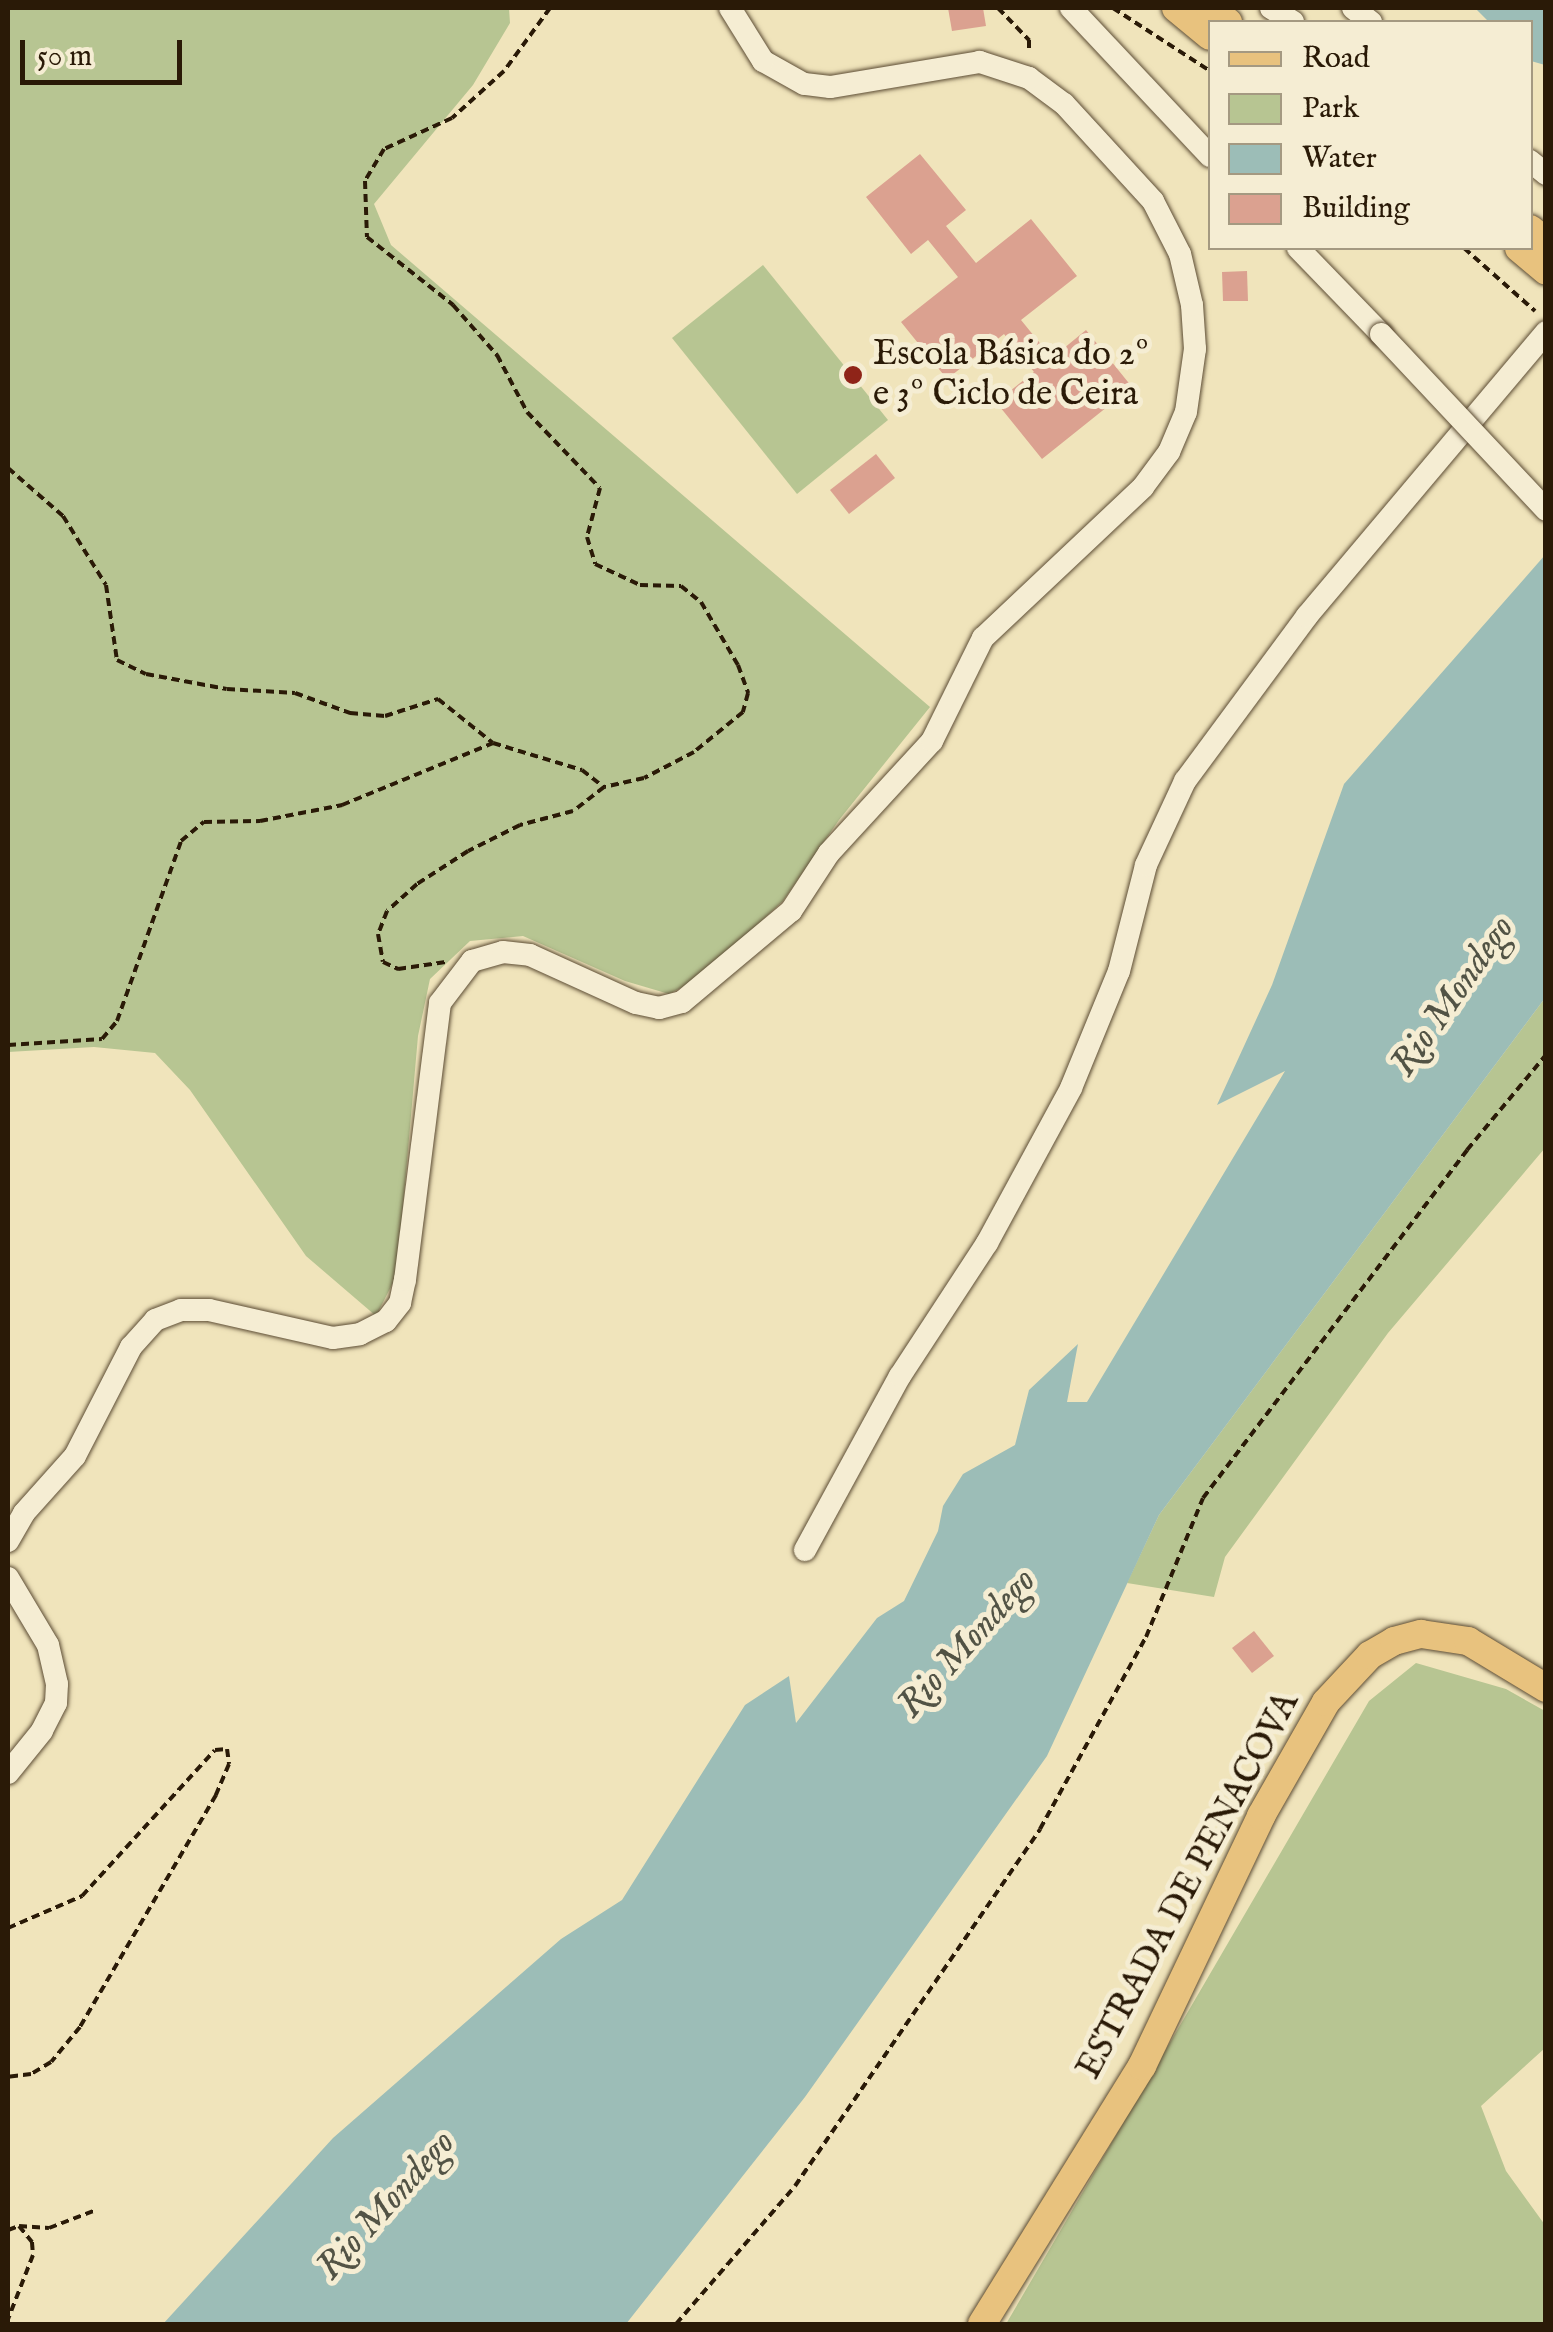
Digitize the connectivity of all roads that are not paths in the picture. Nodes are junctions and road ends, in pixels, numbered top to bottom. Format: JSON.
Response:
{"nodes":[{"id":1,"x":730,"y":8,"type":"edge"},
{"id":2,"x":1071,"y":8,"type":"edge"},
{"id":3,"x":1176,"y":8,"type":"edge"},
{"id":4,"x":1208,"y":34,"type":"edge"},
{"id":5,"x":1208,"y":154,"type":"edge"},
{"id":6,"x":1300,"y":250,"type":"edge"},
{"id":7,"x":1546,"y":332,"type":"edge"},
{"id":8,"x":1546,"y":510,"type":"edge"},
{"id":9,"x":8,"y":1542,"type":"edge"},
{"id":10,"x":805,"y":1550,"type":"dead end"},
{"id":11,"x":8,"y":1578,"type":"edge"},
{"id":12,"x":1546,"y":1688,"type":"edge"},
{"id":13,"x":8,"y":1773,"type":"edge"},
{"id":14,"x":982,"y":2324,"type":"edge"}],
"edges":[{"from":1,"to":9,"type":"street"},
{"from":2,"to":5,"type":"street"},
{"from":3,"to":4,"type":"main road"},
{"from":6,"to":8,"type":"street","bridge":true},
{"from":7,"to":10,"type":"street"},
{"from":11,"to":13,"type":"street"},
{"from":12,"to":14,"type":"main road","name":"ESTRADA DE PENACOVA"}]}
